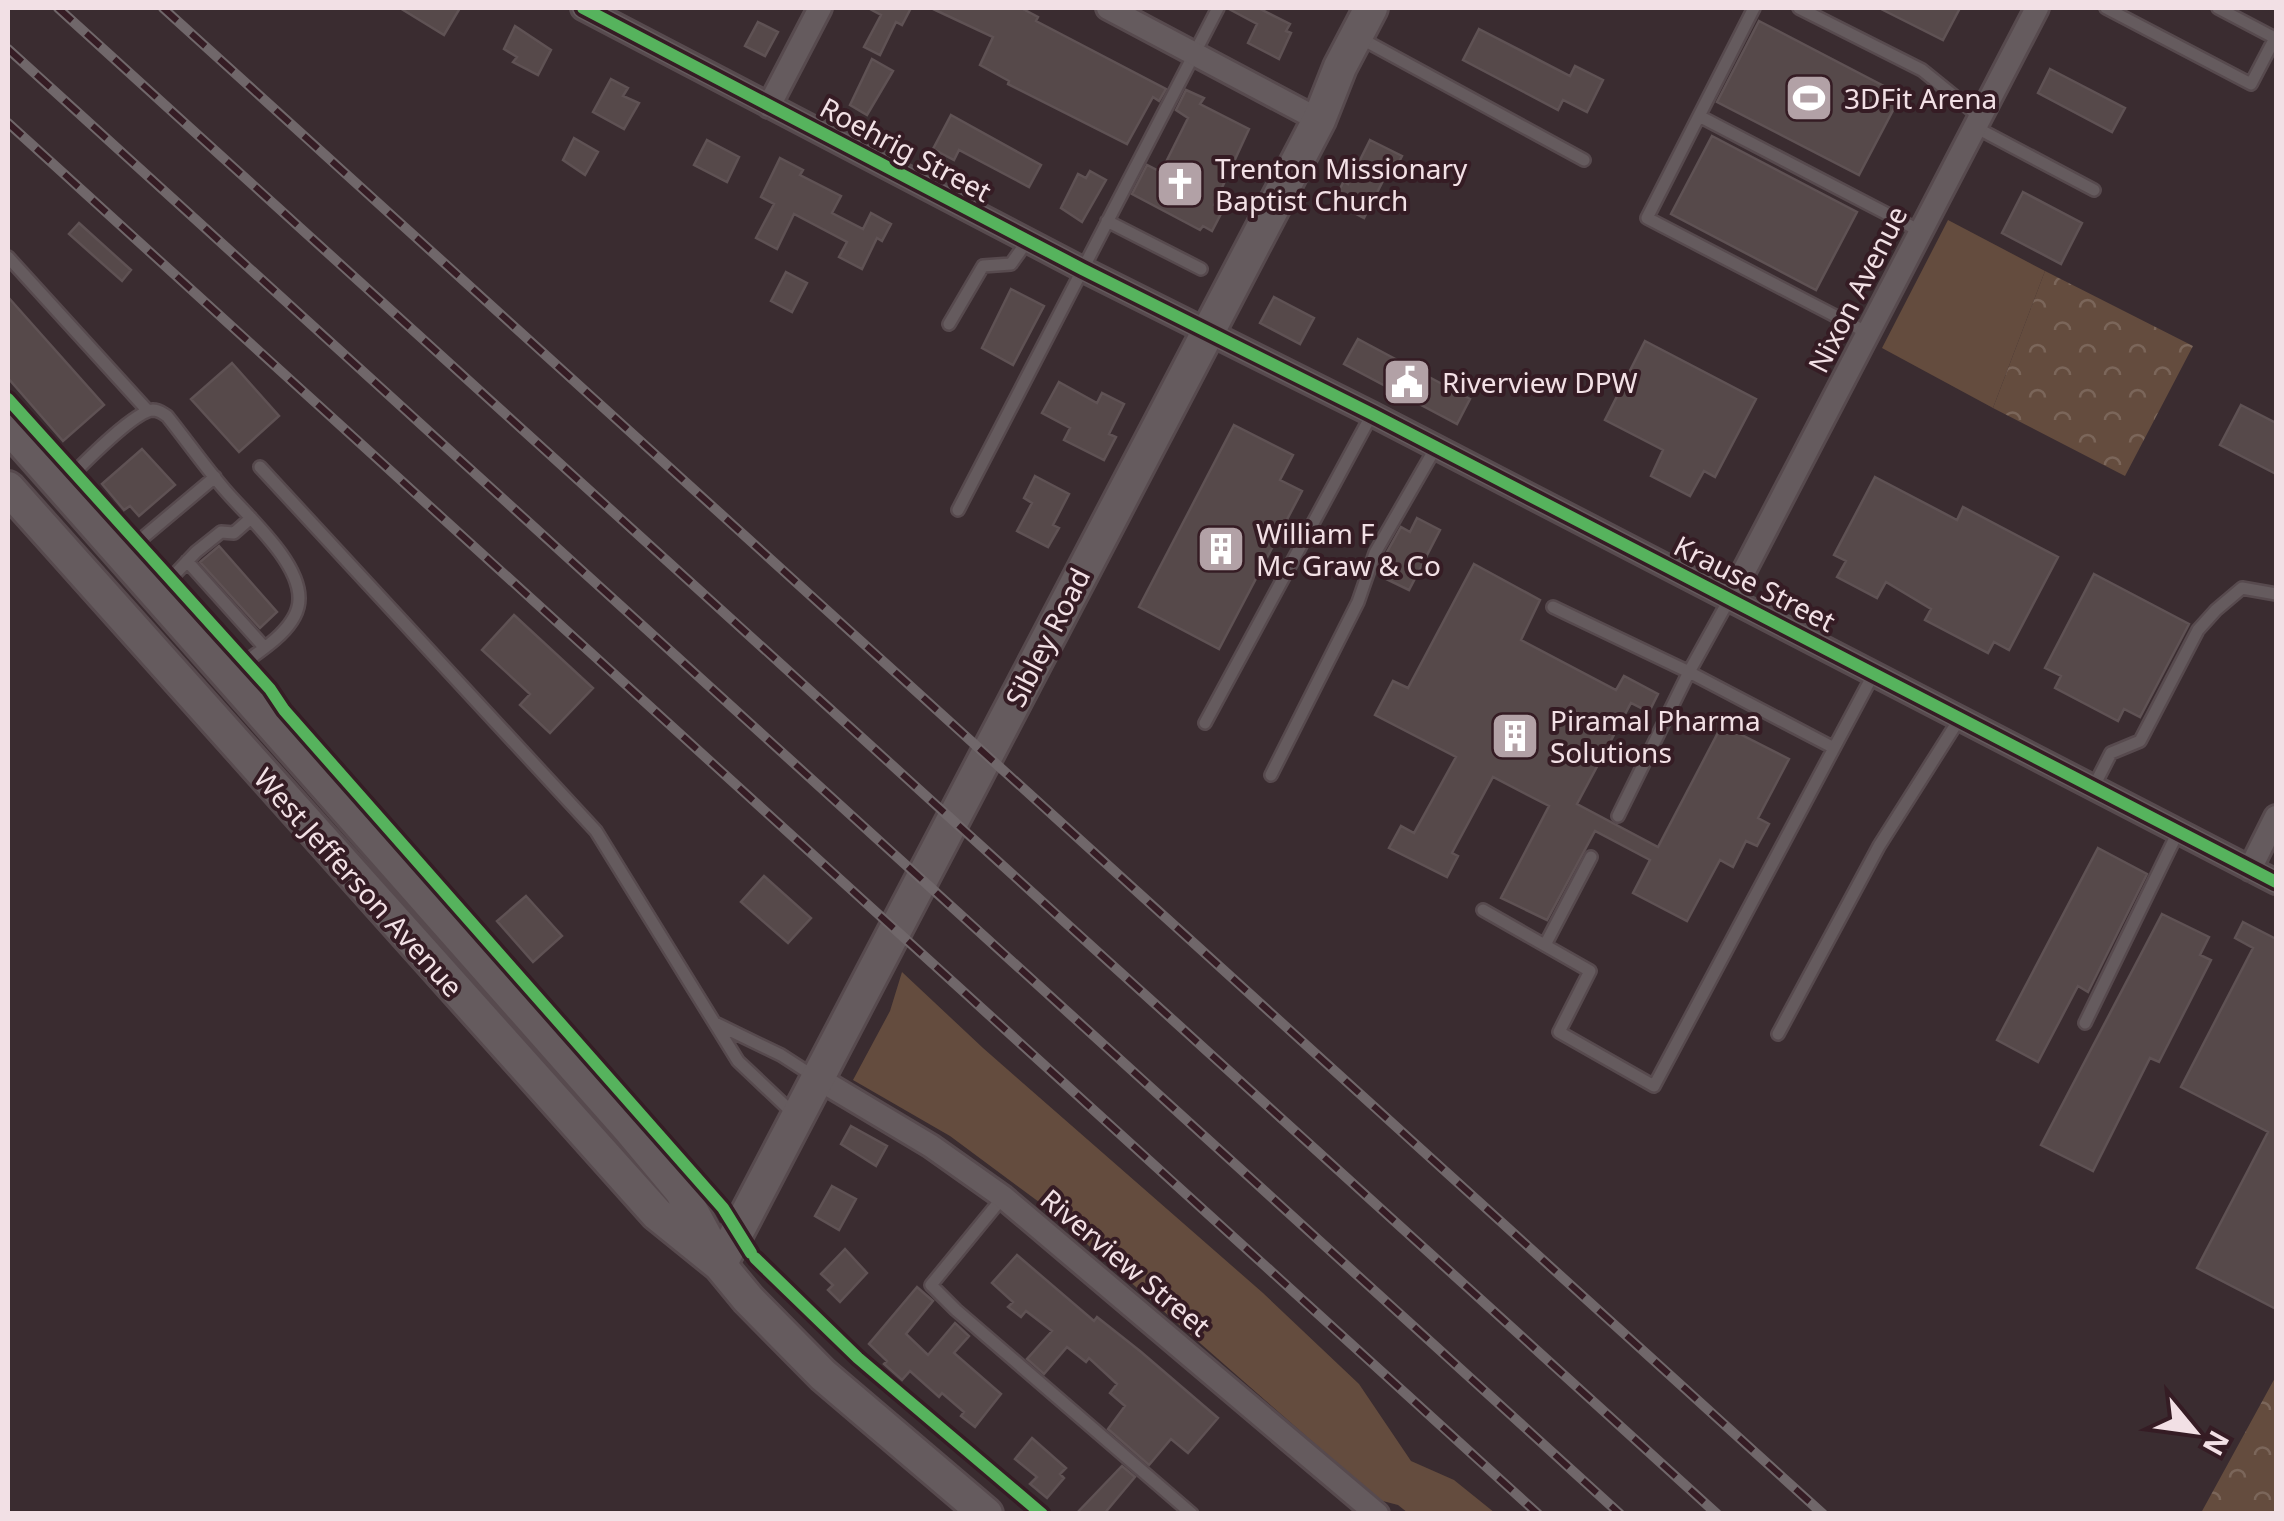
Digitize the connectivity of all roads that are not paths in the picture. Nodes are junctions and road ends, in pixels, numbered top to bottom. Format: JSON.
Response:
{"nodes":[{"id":1,"x":583,"y":8,"type":"edge"},
{"id":2,"x":820,"y":8,"type":"edge"},
{"id":3,"x":1108,"y":8,"type":"edge"},
{"id":4,"x":1218,"y":8,"type":"edge"},
{"id":5,"x":1754,"y":8,"type":"edge"},
{"id":6,"x":1800,"y":8,"type":"edge"},
{"id":7,"x":2037,"y":8,"type":"edge"},
{"id":8,"x":2106,"y":8,"type":"edge"},
{"id":9,"x":2218,"y":8,"type":"edge"},
{"id":10,"x":1364,"y":22,"type":"edge"},
{"id":11,"x":1194,"y":52,"type":"junction"},
{"id":12,"x":769,"y":106,"type":"junction"},
{"id":13,"x":1699,"y":116,"type":"junction"},
{"id":14,"x":1318,"y":120,"type":"junction"},
{"id":15,"x":1977,"y":122,"type":"junction"},
{"id":16,"x":1584,"y":160,"type":"dead end"},
{"id":17,"x":2094,"y":190,"type":"dead end"},
{"id":18,"x":1107,"y":220,"type":"junction"},
{"id":19,"x":1920,"y":232,"type":"junction"},
{"id":20,"x":1028,"y":240,"type":"junction"},
{"id":21,"x":8,"y":256,"type":"edge"},
{"id":22,"x":1082,"y":269,"type":"junction"},
{"id":23,"x":1201,"y":270,"type":"dead end"},
{"id":24,"x":949,"y":324,"type":"dead end"},
{"id":25,"x":1209,"y":330,"type":"junction"},
{"id":26,"x":1868,"y":333,"type":"junction"},
{"id":27,"x":148,"y":410,"type":"junction"},
{"id":28,"x":1372,"y":414,"type":"junction"},
{"id":29,"x":8,"y":426,"type":"edge"},
{"id":30,"x":1436,"y":447,"type":"junction"},
{"id":31,"x":260,"y":466,"type":"dead end"},
{"id":32,"x":215,"y":476,"type":"junction"},
{"id":33,"x":61,"y":486,"type":"junction"},
{"id":34,"x":8,"y":488,"type":"edge"},
{"id":35,"x":958,"y":510,"type":"dead end"},
{"id":36,"x":251,"y":518,"type":"junction"},
{"id":37,"x":122,"y":555,"type":"junction"},
{"id":38,"x":188,"y":561,"type":"junction"},
{"id":39,"x":157,"y":594,"type":"junction"},
{"id":40,"x":2276,"y":594,"type":"edge"},
{"id":41,"x":1730,"y":598,"type":"junction"},
{"id":42,"x":1553,"y":606,"type":"dead end"},
{"id":43,"x":264,"y":647,"type":"junction"},
{"id":44,"x":220,"y":665,"type":"junction"},
{"id":45,"x":1689,"y":672,"type":"junction"},
{"id":46,"x":1874,"y":673,"type":"junction"},
{"id":47,"x":182,"y":682,"type":"junction"},
{"id":48,"x":1960,"y":718,"type":"junction"},
{"id":49,"x":1205,"y":723,"type":"dead end"},
{"id":50,"x":1834,"y":748,"type":"junction"},
{"id":51,"x":1270,"y":775,"type":"dead end"},
{"id":52,"x":2093,"y":788,"type":"junction"},
{"id":53,"x":1618,"y":816,"type":"dead end"},
{"id":54,"x":2276,"y":817,"type":"edge"},
{"id":55,"x":2178,"y":832,"type":"junction"},
{"id":56,"x":1591,"y":857,"type":"dead end"},
{"id":57,"x":2250,"y":868,"type":"junction"},
{"id":58,"x":2276,"y":882,"type":"edge"},
{"id":59,"x":1483,"y":910,"type":"dead end"},
{"id":60,"x":1545,"y":944,"type":"junction"},
{"id":61,"x":465,"y":945,"type":"junction"},
{"id":62,"x":436,"y":968,"type":"junction"},
{"id":63,"x":2085,"y":1023,"type":"dead end"},
{"id":64,"x":716,"y":1024,"type":"junction"},
{"id":65,"x":1778,"y":1034,"type":"dead end"},
{"id":66,"x":818,"y":1079,"type":"junction"},
{"id":67,"x":798,"y":1118,"type":"junction"},
{"id":68,"x":1003,"y":1197,"type":"junction"},
{"id":69,"x":720,"y":1265,"type":"junction"},
{"id":70,"x":1353,"y":1494,"type":"junction"},
{"id":71,"x":986,"y":1514,"type":"edge"},
{"id":72,"x":1192,"y":1514,"type":"edge"},
{"id":73,"x":1337,"y":1514,"type":"edge"},
{"id":74,"x":1377,"y":1514,"type":"edge"}],
"edges":[{"from":1,"to":12,"type":"street","name":"Roehrig Street"},
{"from":2,"to":12,"type":"street"},
{"from":3,"to":11,"type":"street"},
{"from":4,"to":11,"type":"lane"},
{"from":5,"to":13,"type":"lane"},
{"from":6,"to":15,"type":"lane"},
{"from":7,"to":15,"type":"street","name":"Nixon Avenue"},
{"from":8,"to":9,"type":"lane"},
{"from":10,"to":14,"type":"main road","name":"Sibley Road"},
{"from":10,"to":16,"type":"lane"},
{"from":11,"to":14,"type":"street"},
{"from":11,"to":18,"type":"lane"},
{"from":12,"to":20,"type":"street","name":"Roehrig Street"},
{"from":13,"to":19,"type":"lane"},
{"from":13,"to":26,"type":"lane"},
{"from":14,"to":25,"type":"main road","name":"Sibley Road"},
{"from":15,"to":17,"type":"lane"},
{"from":15,"to":19,"type":"street","name":"Nixon Avenue"},
{"from":18,"to":22,"type":"lane"},
{"from":18,"to":23,"type":"lane"},
{"from":19,"to":26,"type":"street","name":"Nixon Avenue"},
{"from":20,"to":22,"type":"street","name":"Roehrig Street"},
{"from":20,"to":24,"type":"lane"},
{"from":21,"to":27,"type":"lane"},
{"from":22,"to":25,"type":"street","name":"Roehrig Street"},
{"from":22,"to":35,"type":"lane"},
{"from":25,"to":28,"type":"street","name":"Krause Street"},
{"from":25,"to":66,"type":"main road","name":"Sibley Road"},
{"from":26,"to":41,"type":"street","name":"Nixon Avenue"},
{"from":27,"to":32,"type":"lane"},
{"from":27,"to":33,"type":"lane"},
{"from":28,"to":30,"type":"street","name":"Krause Street"},
{"from":28,"to":49,"type":"lane"},
{"from":29,"to":33,"type":"main road","name":"West Jefferson Avenue"},
{"from":30,"to":41,"type":"street","name":"Krause Street"},
{"from":30,"to":51,"type":"lane"},
{"from":31,"to":64,"type":"lane"},
{"from":32,"to":36,"type":"lane"},
{"from":32,"to":37,"type":"lane"},
{"from":33,"to":37,"type":"main road","name":"West Jefferson Avenue"},
{"from":34,"to":47,"type":"main road","name":"West Jefferson Avenue"},
{"from":36,"to":38,"type":"lane"},
{"from":36,"to":43,"type":"lane"},
{"from":37,"to":39,"type":"main road","name":"West Jefferson Avenue"},
{"from":38,"to":39,"type":"lane"},
{"from":38,"to":43,"type":"lane"},
{"from":39,"to":44,"type":"main road","name":"West Jefferson Avenue"},
{"from":40,"to":52,"type":"lane"},
{"from":41,"to":45,"type":"lane"},
{"from":41,"to":46,"type":"street","name":"Krause Street"},
{"from":42,"to":45,"type":"lane"},
{"from":43,"to":44,"type":"lane"},
{"from":44,"to":47,"type":"main road"},
{"from":44,"to":61,"type":"main road","name":"West Jefferson Avenue"},
{"from":45,"to":50,"type":"lane"},
{"from":45,"to":53,"type":"lane"},
{"from":46,"to":48,"type":"street","name":"Krause Street"},
{"from":46,"to":50,"type":"lane"},
{"from":47,"to":62,"type":"main road","name":"West Jefferson Avenue"},
{"from":48,"to":52,"type":"street","name":"Krause Street"},
{"from":48,"to":65,"type":"lane"},
{"from":50,"to":60,"type":"lane"},
{"from":52,"to":55,"type":"street","name":"Krause Street"},
{"from":54,"to":57,"type":"street"},
{"from":55,"to":57,"type":"street","name":"Krause Street"},
{"from":55,"to":63,"type":"lane"},
{"from":56,"to":60,"type":"lane"},
{"from":57,"to":58,"type":"street","name":"Krause Street"},
{"from":59,"to":60,"type":"lane"},
{"from":61,"to":62,"type":"main road"},
{"from":61,"to":69,"type":"main road","name":"West Jefferson Avenue"},
{"from":62,"to":69,"type":"main road","name":"West Jefferson Avenue"},
{"from":64,"to":66,"type":"lane"},
{"from":64,"to":67,"type":"lane"},
{"from":66,"to":67,"type":"main road","name":"Sibley Road"},
{"from":66,"to":68,"type":"street","name":"Riverview Street"},
{"from":67,"to":69,"type":"main road","name":"Sibley Road"},
{"from":68,"to":70,"type":"street","name":"Riverview Street"},
{"from":68,"to":72,"type":"lane"},
{"from":69,"to":71,"type":"main road","name":"West Jefferson Avenue"},
{"from":70,"to":73,"type":"street"},
{"from":70,"to":74,"type":"street","name":"Riverview Street"}]}
